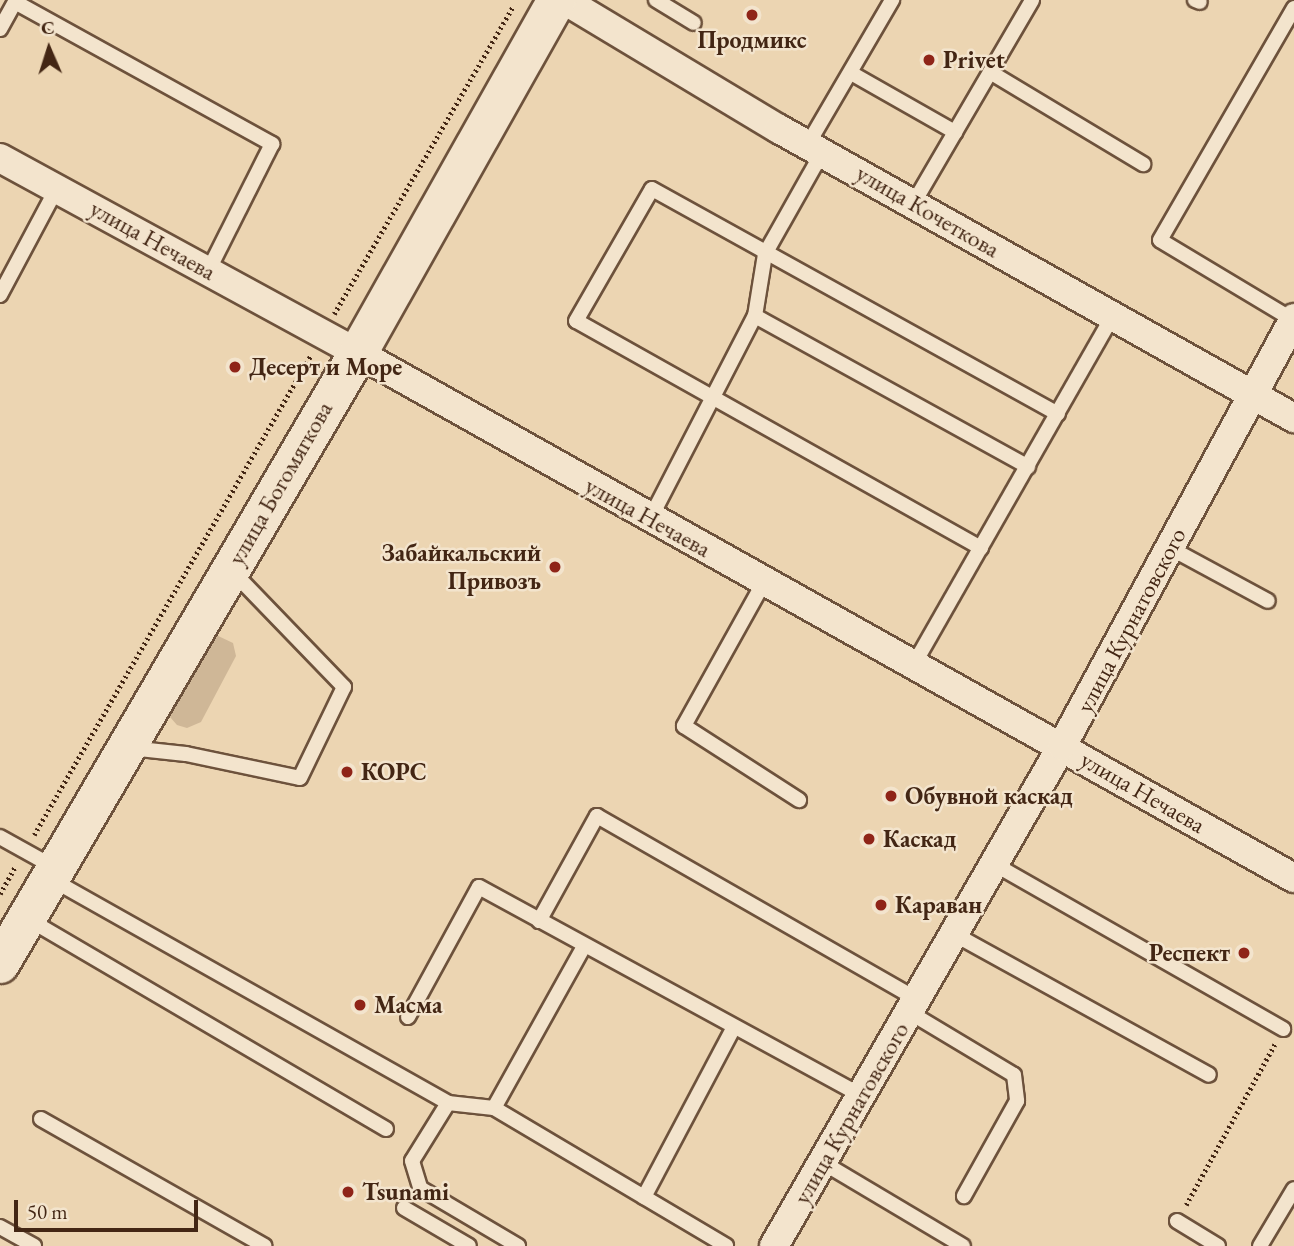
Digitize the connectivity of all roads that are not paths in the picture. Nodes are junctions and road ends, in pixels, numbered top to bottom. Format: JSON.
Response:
{"nodes":[{"id":1,"x":557,"y":0,"type":"edge"},
{"id":2,"x":564,"y":0,"type":"edge"},
{"id":3,"x":656,"y":0,"type":"edge"},
{"id":4,"x":891,"y":0,"type":"edge"},
{"id":5,"x":1032,"y":0,"type":"edge"},
{"id":6,"x":1294,"y":8,"type":"edge"},
{"id":7,"x":694,"y":23,"type":"dead end"},
{"id":8,"x":0,"y":29,"type":"edge"},
{"id":9,"x":990,"y":72,"type":"junction"},
{"id":10,"x":851,"y":73,"type":"junction"},
{"id":11,"x":956,"y":132,"type":"junction"},
{"id":12,"x":815,"y":148,"type":"junction"},
{"id":13,"x":0,"y":158,"type":"edge"},
{"id":14,"x":1143,"y":164,"type":"dead end"},
{"id":15,"x":57,"y":188,"type":"junction"},
{"id":16,"x":913,"y":204,"type":"junction"},
{"id":17,"x":765,"y":254,"type":"junction"},
{"id":18,"x":208,"y":271,"type":"junction"},
{"id":19,"x":0,"y":295,"type":"edge"},
{"id":20,"x":755,"y":316,"type":"junction"},
{"id":21,"x":1113,"y":316,"type":"junction"},
{"id":22,"x":1293,"y":319,"type":"edge"},
{"id":23,"x":358,"y":353,"type":"junction"},
{"id":24,"x":1253,"y":395,"type":"junction"},
{"id":25,"x":713,"y":398,"type":"junction"},
{"id":26,"x":1058,"y":414,"type":"junction"},
{"id":27,"x":1294,"y":418,"type":"edge"},
{"id":28,"x":1028,"y":467,"type":"junction"},
{"id":29,"x":650,"y":519,"type":"junction"},
{"id":30,"x":981,"y":548,"type":"junction"},
{"id":31,"x":1170,"y":548,"type":"junction"},
{"id":32,"x":229,"y":568,"type":"junction"},
{"id":33,"x":764,"y":582,"type":"junction"},
{"id":34,"x":1268,"y":601,"type":"dead end"},
{"id":35,"x":913,"y":666,"type":"junction"},
{"id":36,"x":1062,"y":746,"type":"junction"},
{"id":37,"x":125,"y":747,"type":"junction"},
{"id":38,"x":799,"y":800,"type":"dead end"},
{"id":39,"x":0,"y":837,"type":"edge"},
{"id":40,"x":994,"y":864,"type":"junction"},
{"id":41,"x":44,"y":866,"type":"junction"},
{"id":42,"x":1294,"y":878,"type":"edge"},
{"id":43,"x":13,"y":906,"type":"edge"},
{"id":44,"x":539,"y":921,"type":"junction"},
{"id":45,"x":954,"y":934,"type":"junction"},
{"id":46,"x":584,"y":946,"type":"junction"},
{"id":47,"x":0,"y":964,"type":"edge"},
{"id":48,"x":912,"y":1005,"type":"junction"},
{"id":49,"x":408,"y":1017,"type":"dead end"},
{"id":50,"x":734,"y":1027,"type":"junction"},
{"id":51,"x":1283,"y":1029,"type":"road end"},
{"id":52,"x":1209,"y":1075,"type":"dead end"},
{"id":53,"x":860,"y":1095,"type":"junction"},
{"id":54,"x":448,"y":1103,"type":"junction"},
{"id":55,"x":494,"y":1108,"type":"junction"},
{"id":56,"x":41,"y":1119,"type":"dead end"},
{"id":57,"x":386,"y":1129,"type":"dead end"},
{"id":58,"x":822,"y":1161,"type":"junction"},
{"id":59,"x":1294,"y":1189,"type":"edge"},
{"id":60,"x":964,"y":1196,"type":"dead end"},
{"id":61,"x":644,"y":1197,"type":"junction"},
{"id":62,"x":404,"y":1208,"type":"dead end"},
{"id":63,"x":1177,"y":1221,"type":"road end"},
{"id":64,"x":0,"y":1227,"type":"edge"},
{"id":65,"x":34,"y":1246,"type":"edge"},
{"id":66,"x":265,"y":1246,"type":"edge"},
{"id":67,"x":469,"y":1246,"type":"edge"},
{"id":68,"x":518,"y":1246,"type":"edge"},
{"id":69,"x":726,"y":1246,"type":"edge"},
{"id":70,"x":774,"y":1246,"type":"edge"},
{"id":71,"x":963,"y":1246,"type":"edge"},
{"id":72,"x":1218,"y":1246,"type":"edge"},
{"id":73,"x":1260,"y":1246,"type":"edge"}],
"edges":[{"from":1,"to":23,"type":"street","name":"улица Богомягкова"},
{"from":2,"to":12,"type":"street","name":"улица Кочеткова"},
{"from":3,"to":7,"type":"lane"},
{"from":4,"to":10,"type":"lane"},
{"from":5,"to":9,"type":"lane"},
{"from":6,"to":22,"type":"lane"},
{"from":8,"to":18,"type":"lane"},
{"from":9,"to":11,"type":"lane"},
{"from":9,"to":14,"type":"lane"},
{"from":10,"to":11,"type":"lane"},
{"from":10,"to":12,"type":"lane"},
{"from":11,"to":16,"type":"lane"},
{"from":12,"to":16,"type":"street","name":"улица Кочеткова"},
{"from":12,"to":17,"type":"lane"},
{"from":13,"to":15,"type":"street","name":"улица Нечаева"},
{"from":15,"to":18,"type":"street","name":"улица Нечаева"},
{"from":15,"to":19,"type":"lane"},
{"from":16,"to":21,"type":"street","name":"улица Кочеткова"},
{"from":17,"to":20,"type":"lane"},
{"from":17,"to":25,"type":"lane"},
{"from":17,"to":26,"type":"lane"},
{"from":18,"to":23,"type":"street","name":"улица Нечаева"},
{"from":20,"to":25,"type":"lane"},
{"from":20,"to":28,"type":"lane"},
{"from":21,"to":24,"type":"street","name":"улица Кочеткова"},
{"from":21,"to":26,"type":"lane"},
{"from":22,"to":24,"type":"street","name":"улица Курнатовского"},
{"from":23,"to":29,"type":"street","name":"улица Нечаева"},
{"from":23,"to":32,"type":"street","name":"улица Богомягкова"},
{"from":24,"to":27,"type":"street","name":"улица Кочеткова"},
{"from":24,"to":31,"type":"street","name":"улица Курнатовского"},
{"from":25,"to":29,"type":"lane"},
{"from":25,"to":30,"type":"lane"},
{"from":26,"to":28,"type":"lane"},
{"from":28,"to":30,"type":"lane"},
{"from":29,"to":33,"type":"street","name":"улица Нечаева"},
{"from":30,"to":35,"type":"lane"},
{"from":31,"to":34,"type":"lane"},
{"from":31,"to":36,"type":"street","name":"улица Курнатовского"},
{"from":32,"to":37,"type":"street","name":"улица Богомягкова"},
{"from":32,"to":37,"type":"lane"},
{"from":33,"to":35,"type":"street","name":"улица Нечаева"},
{"from":33,"to":38,"type":"lane"},
{"from":35,"to":36,"type":"street","name":"улица Нечаева"},
{"from":36,"to":40,"type":"street","name":"улица Курнатовского"},
{"from":36,"to":42,"type":"street","name":"улица Нечаева"},
{"from":37,"to":41,"type":"street","name":"улица Богомягкова"},
{"from":39,"to":41,"type":"lane"},
{"from":40,"to":45,"type":"street","name":"улица Курнатовского"},
{"from":40,"to":51,"type":"lane"},
{"from":41,"to":43,"type":"street","name":"улица Богомягкова"},
{"from":41,"to":54,"type":"lane"},
{"from":43,"to":47,"type":"street","name":"улица Богомягкова"},
{"from":43,"to":57,"type":"lane"},
{"from":44,"to":46,"type":"lane"},
{"from":44,"to":48,"type":"lane"},
{"from":44,"to":49,"type":"lane"},
{"from":45,"to":48,"type":"street","name":"улица Курнатовского"},
{"from":45,"to":52,"type":"lane"},
{"from":46,"to":50,"type":"lane"},
{"from":46,"to":55,"type":"lane"},
{"from":48,"to":53,"type":"street","name":"улица Курнатовского"},
{"from":48,"to":60,"type":"lane"},
{"from":50,"to":53,"type":"lane"},
{"from":50,"to":61,"type":"lane"},
{"from":53,"to":58,"type":"street","name":"улица Курнатовского"},
{"from":54,"to":55,"type":"lane"},
{"from":54,"to":68,"type":"lane"},
{"from":55,"to":61,"type":"lane"},
{"from":56,"to":66,"type":"lane"},
{"from":58,"to":70,"type":"street","name":"улица Курнатовского"},
{"from":58,"to":71,"type":"lane"},
{"from":59,"to":73,"type":"lane"},
{"from":61,"to":69,"type":"lane"},
{"from":62,"to":67,"type":"lane"},
{"from":63,"to":72,"type":"lane"},
{"from":64,"to":65,"type":"lane"}]}
